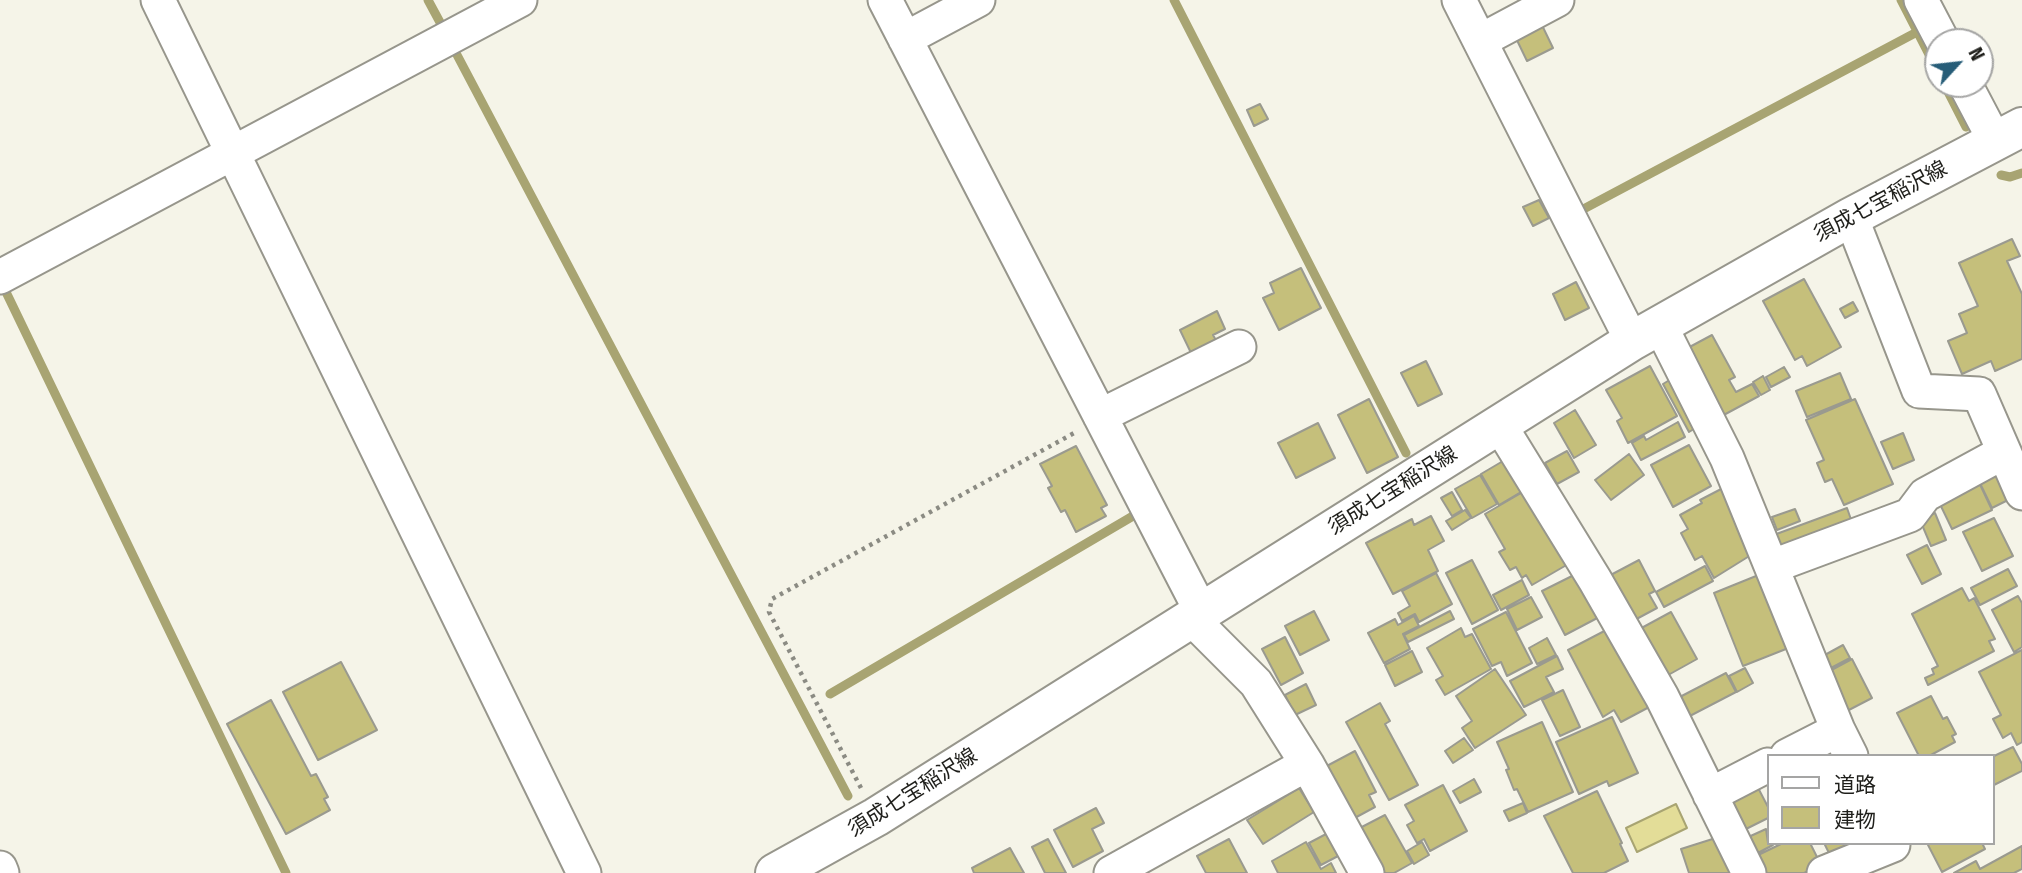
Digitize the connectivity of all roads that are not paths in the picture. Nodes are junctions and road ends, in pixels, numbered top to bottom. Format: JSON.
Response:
{"nodes":[{"id":1,"x":158,"y":0,"type":"edge"},
{"id":2,"x":520,"y":0,"type":"edge"},
{"id":3,"x":885,"y":0,"type":"edge"},
{"id":4,"x":978,"y":0,"type":"edge"},
{"id":5,"x":1459,"y":0,"type":"edge"},
{"id":6,"x":1557,"y":0,"type":"edge"},
{"id":7,"x":1921,"y":0,"type":"edge"},
{"id":8,"x":1936,"y":28,"type":"edge"},
{"id":9,"x":905,"y":38,"type":"junction"},
{"id":10,"x":1480,"y":41,"type":"junction"},
{"id":11,"x":1977,"y":98,"type":"edge"},
{"id":12,"x":2009,"y":134,"type":"edge"},
{"id":13,"x":233,"y":153,"type":"junction"},
{"id":14,"x":1851,"y":217,"type":"junction"},
{"id":15,"x":0,"y":277,"type":"edge"},
{"id":16,"x":1646,"y":333,"type":"junction"},
{"id":17,"x":1239,"y":347,"type":"dead end"},
{"id":18,"x":1100,"y":417,"type":"junction"},
{"id":19,"x":1499,"y":424,"type":"junction"},
{"id":20,"x":2004,"y":452,"type":"junction"},
{"id":21,"x":2022,"y":493,"type":"edge"},
{"id":22,"x":1773,"y":566,"type":"junction"},
{"id":23,"x":1197,"y":616,"type":"junction"},
{"id":24,"x":1845,"y":743,"type":"edge"},
{"id":25,"x":1796,"y":754,"type":"edge"},
{"id":26,"x":1307,"y":764,"type":"junction"},
{"id":27,"x":1766,"y":766,"type":"edge"},
{"id":28,"x":1710,"y":794,"type":"junction"},
{"id":29,"x":1893,"y":845,"type":"edge"},
{"id":30,"x":0,"y":868,"type":"edge"},
{"id":31,"x":798,"y":868,"type":"edge"},
{"id":32,"x":2,"y":873,"type":"edge"},
{"id":33,"x":584,"y":873,"type":"edge"},
{"id":34,"x":1111,"y":873,"type":"edge"},
{"id":35,"x":1367,"y":873,"type":"edge"},
{"id":36,"x":1749,"y":873,"type":"edge"},
{"id":37,"x":1824,"y":873,"type":"edge"}],
"edges":[{"from":1,"to":13,"type":"street"},
{"from":2,"to":13,"type":"street"},
{"from":3,"to":9,"type":"street"},
{"from":4,"to":9,"type":"street"},
{"from":5,"to":10,"type":"street"},
{"from":6,"to":10,"type":"street"},
{"from":7,"to":8,"type":"street"},
{"from":9,"to":18,"type":"street"},
{"from":10,"to":16,"type":"street"},
{"from":11,"to":12,"type":"street"},
{"from":12,"to":14,"type":"main road","name":"須成七宝稲沢線"},
{"from":13,"to":15,"type":"street"},
{"from":13,"to":33,"type":"street"},
{"from":14,"to":16,"type":"main road","name":"須成七宝稲沢線"},
{"from":14,"to":20,"type":"street"},
{"from":16,"to":19,"type":"main road","name":"須成七宝稲沢線"},
{"from":16,"to":22,"type":"street"},
{"from":17,"to":18,"type":"street"},
{"from":18,"to":23,"type":"street"},
{"from":19,"to":23,"type":"main road","name":"須成七宝稲沢線"},
{"from":19,"to":28,"type":"street"},
{"from":20,"to":21,"type":"street"},
{"from":20,"to":22,"type":"street"},
{"from":22,"to":24,"type":"street"},
{"from":23,"to":26,"type":"street"},
{"from":23,"to":31,"type":"main road","name":"須成七宝稲沢線"},
{"from":24,"to":25,"type":"street"},
{"from":26,"to":34,"type":"street"},
{"from":26,"to":35,"type":"street"},
{"from":27,"to":28,"type":"street"},
{"from":28,"to":36,"type":"street"},
{"from":29,"to":37,"type":"street"},
{"from":30,"to":32,"type":"street"}]}
